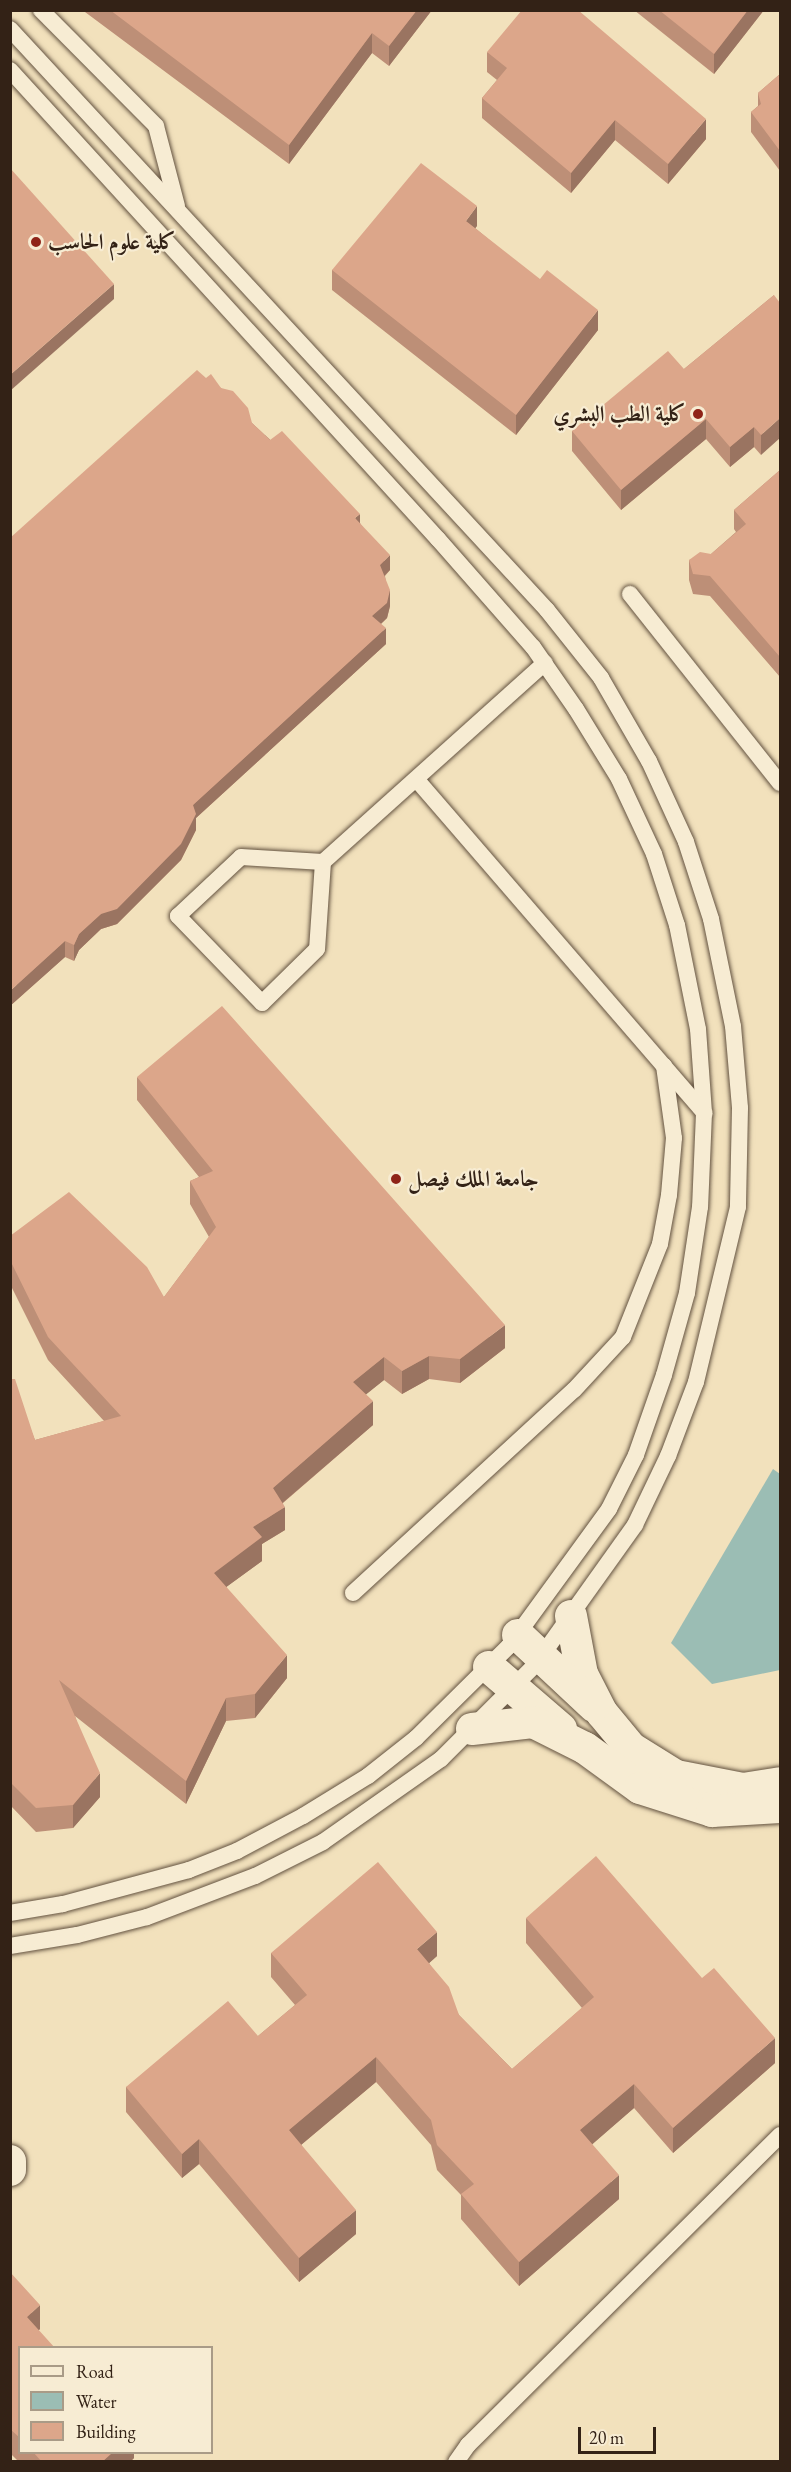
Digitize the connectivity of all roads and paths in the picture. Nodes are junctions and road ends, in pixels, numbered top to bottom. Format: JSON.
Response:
{"nodes":[{"id":1,"x":41,"y":10,"type":"edge"},
{"id":2,"x":10,"y":29,"type":"edge"},
{"id":3,"x":10,"y":70,"type":"edge"},
{"id":4,"x":177,"y":207,"type":"junction"},
{"id":5,"x":630,"y":594,"type":"dead end"},
{"id":6,"x":545,"y":663,"type":"junction"},
{"id":7,"x":417,"y":780,"type":"junction"},
{"id":8,"x":780,"y":783,"type":"edge"},
{"id":9,"x":323,"y":862,"type":"junction"},
{"id":10,"x":664,"y":1066,"type":"junction"},
{"id":11,"x":704,"y":1113,"type":"junction"},
{"id":12,"x":353,"y":1593,"type":"dead end"},
{"id":13,"x":571,"y":1617,"type":"junction"},
{"id":14,"x":518,"y":1635,"type":"junction"},
{"id":15,"x":540,"y":1658,"type":"junction"},
{"id":16,"x":489,"y":1667,"type":"junction"},
{"id":17,"x":513,"y":1688,"type":"junction"},
{"id":18,"x":602,"y":1713,"type":"junction"},
{"id":19,"x":472,"y":1729,"type":"junction"},
{"id":20,"x":579,"y":1745,"type":"junction"},
{"id":21,"x":780,"y":1783,"type":"edge"},
{"id":22,"x":780,"y":1808,"type":"edge"},
{"id":23,"x":10,"y":1913,"type":"edge"},
{"id":24,"x":10,"y":1946,"type":"edge"},
{"id":25,"x":780,"y":2135,"type":"edge"},
{"id":26,"x":10,"y":2161,"type":"edge"},
{"id":27,"x":10,"y":2170,"type":"edge"},
{"id":28,"x":456,"y":2462,"type":"edge"}],
"edges":[{"from":1,"to":4,"type":"lane"},
{"from":2,"to":4,"type":"lane"},
{"from":3,"to":6,"type":"lane"},
{"from":4,"to":13,"type":"lane"},
{"from":5,"to":8,"type":"lane"},
{"from":6,"to":7,"type":"lane"},
{"from":6,"to":11,"type":"lane"},
{"from":7,"to":9,"type":"lane"},
{"from":7,"to":10,"type":"lane"},
{"from":9,"to":9,"type":"lane"},
{"from":10,"to":11,"type":"lane"},
{"from":10,"to":12,"type":"lane"},
{"from":11,"to":14,"type":"lane"},
{"from":13,"to":15,"type":"lane"},
{"from":13,"to":18,"type":"street"},
{"from":14,"to":15,"type":"street"},
{"from":14,"to":16,"type":"lane"},
{"from":15,"to":17,"type":"lane"},
{"from":15,"to":18,"type":"street"},
{"from":16,"to":17,"type":"street"},
{"from":16,"to":23,"type":"lane"},
{"from":17,"to":19,"type":"lane"},
{"from":17,"to":20,"type":"street"},
{"from":18,"to":21,"type":"street"},
{"from":19,"to":20,"type":"street"},
{"from":19,"to":24,"type":"lane"},
{"from":20,"to":22,"type":"street"},
{"from":25,"to":28,"type":"lane"},
{"from":26,"to":27,"type":"street"}]}
